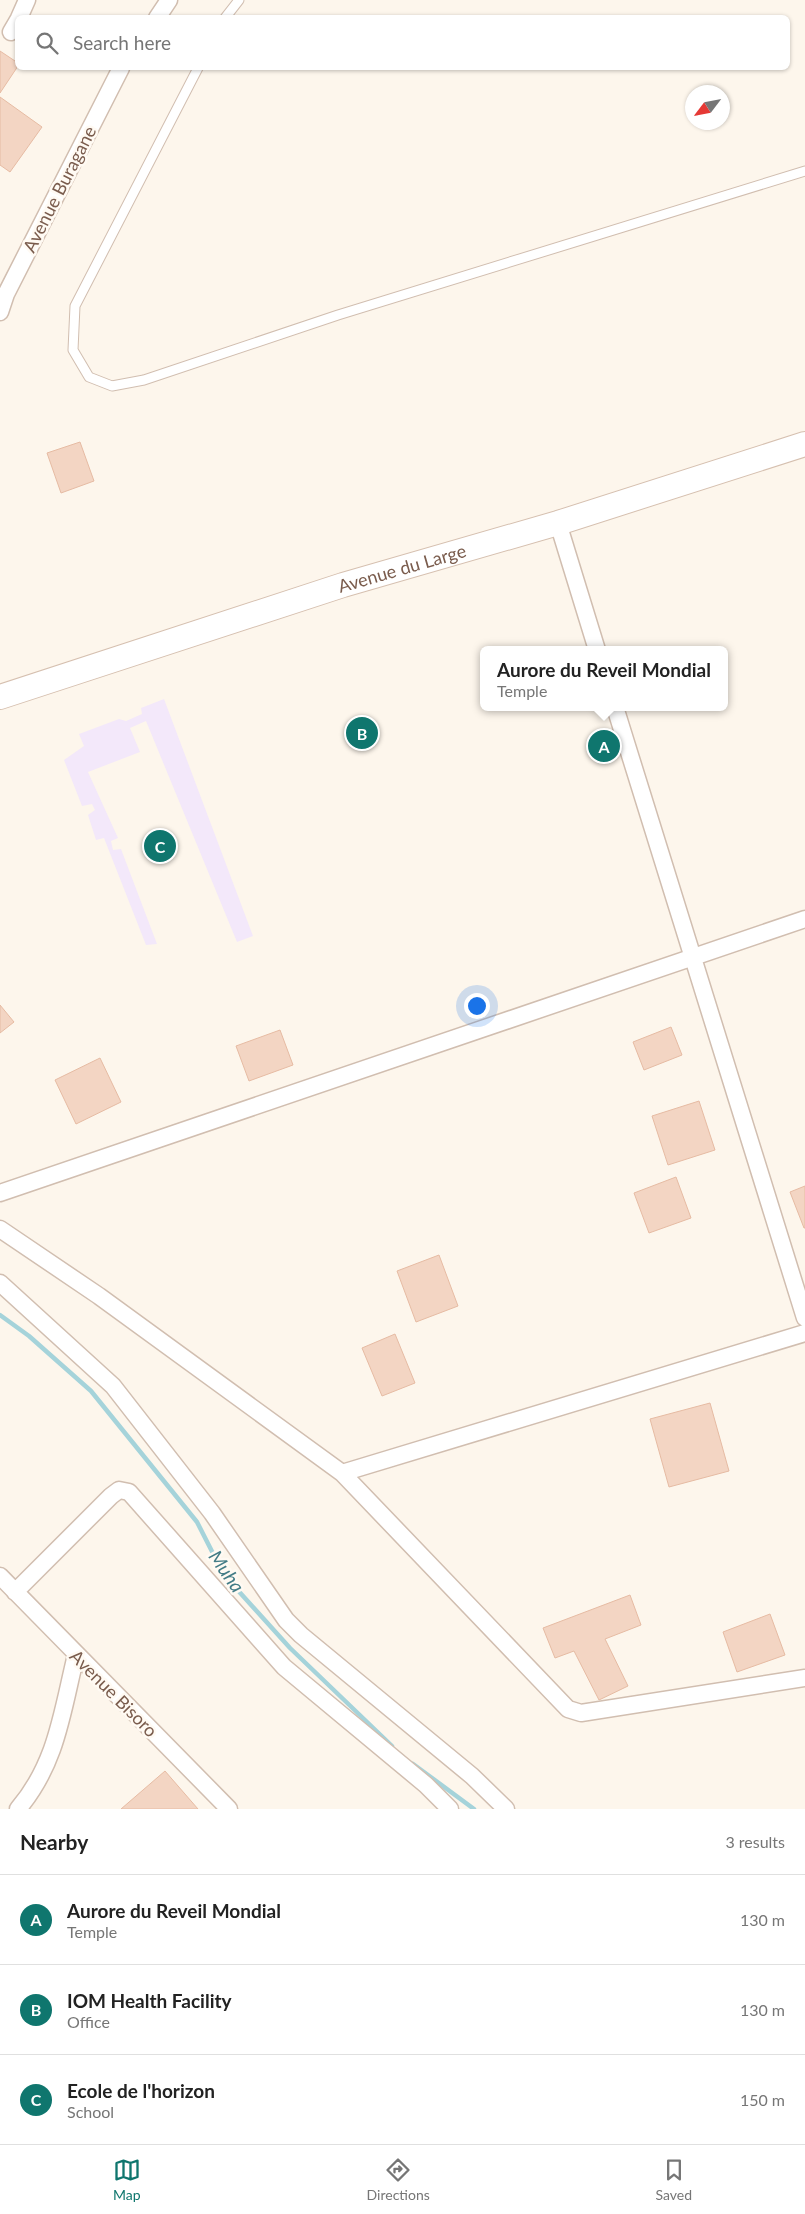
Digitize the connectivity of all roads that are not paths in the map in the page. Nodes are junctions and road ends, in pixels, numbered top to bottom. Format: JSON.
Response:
{"nodes":[{"id":1,"x":27,"y":0,"type":"edge"},
{"id":2,"x":169,"y":0,"type":"edge"},
{"id":3,"x":239,"y":0,"type":"edge"},
{"id":4,"x":20,"y":15,"type":"edge"},
{"id":5,"x":159,"y":15,"type":"edge"},
{"id":6,"x":227,"y":15,"type":"edge"},
{"id":7,"x":120,"y":70,"type":"edge"},
{"id":8,"x":197,"y":70,"type":"edge"},
{"id":9,"x":805,"y":171,"type":"edge"},
{"id":10,"x":0,"y":312,"type":"edge"},
{"id":11,"x":805,"y":444,"type":"edge"},
{"id":12,"x":558,"y":523,"type":"junction"},
{"id":13,"x":596,"y":646,"type":"edge"},
{"id":14,"x":0,"y":697,"type":"edge"},
{"id":15,"x":616,"y":711,"type":"edge"},
{"id":16,"x":805,"y":919,"type":"edge"},
{"id":17,"x":693,"y":959,"type":"junction"},
{"id":18,"x":0,"y":1193,"type":"edge"},
{"id":19,"x":0,"y":1229,"type":"edge"},
{"id":20,"x":0,"y":1283,"type":"edge"},
{"id":21,"x":805,"y":1318,"type":"edge"},
{"id":22,"x":805,"y":1333,"type":"edge"},
{"id":23,"x":342,"y":1473,"type":"junction"},
{"id":24,"x":0,"y":1576,"type":"edge"},
{"id":25,"x":15,"y":1592,"type":"junction"},
{"id":26,"x":76,"y":1656,"type":"junction"},
{"id":27,"x":805,"y":1678,"type":"edge"},
{"id":28,"x":18,"y":1809,"type":"edge"},
{"id":29,"x":229,"y":1809,"type":"edge"},
{"id":30,"x":450,"y":1809,"type":"edge"},
{"id":31,"x":506,"y":1809,"type":"edge"}],
"edges":[{"from":1,"to":4,"type":"street"},
{"from":2,"to":5,"type":"street"},
{"from":3,"to":6,"type":"lane"},
{"from":7,"to":10,"type":"street","name":"Avenue Buragane"},
{"from":8,"to":9,"type":"lane"},
{"from":11,"to":12,"type":"main road","name":"Avenue du Large"},
{"from":12,"to":13,"type":"street"},
{"from":12,"to":14,"type":"main road","name":"Avenue du Large"},
{"from":15,"to":17,"type":"street"},
{"from":16,"to":17,"type":"street"},
{"from":17,"to":18,"type":"street"},
{"from":17,"to":21,"type":"street"},
{"from":19,"to":23,"type":"street"},
{"from":20,"to":31,"type":"street"},
{"from":22,"to":23,"type":"street"},
{"from":23,"to":27,"type":"street"},
{"from":24,"to":25,"type":"street","name":"Avenue Bisoro"},
{"from":25,"to":26,"type":"street","name":"Avenue Bisoro"},
{"from":25,"to":30,"type":"street"},
{"from":26,"to":28,"type":"street"},
{"from":26,"to":29,"type":"street","name":"Avenue Bisoro"}]}
